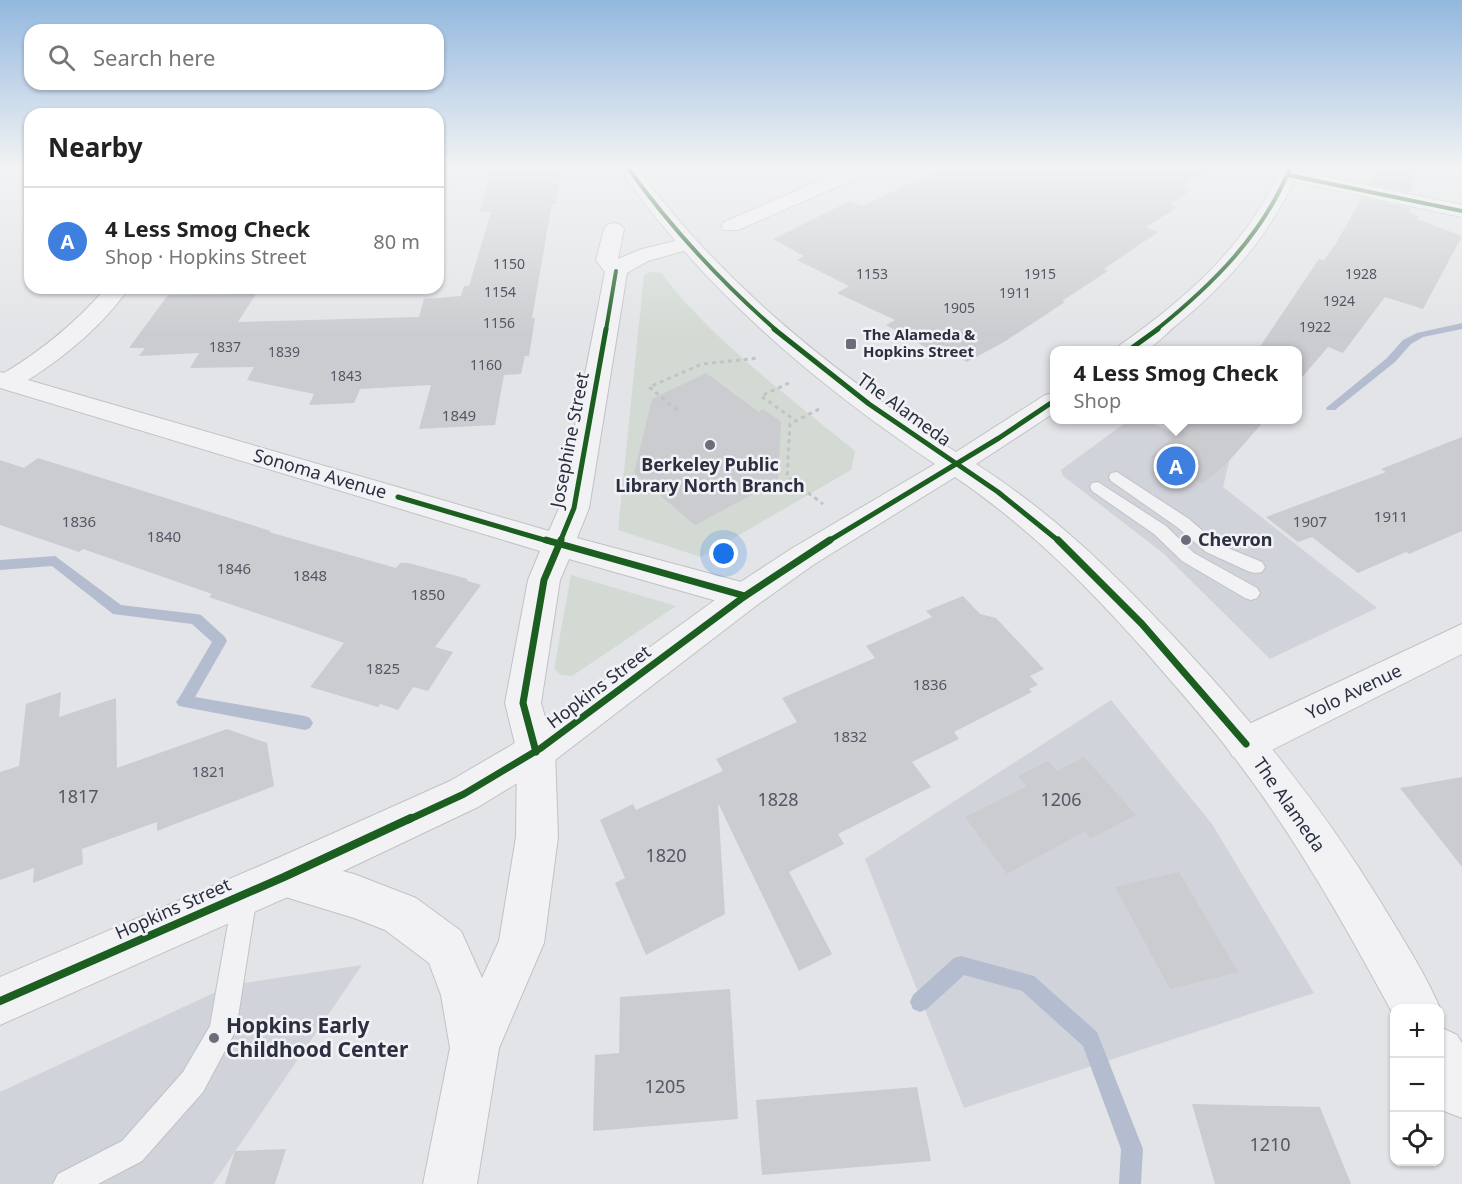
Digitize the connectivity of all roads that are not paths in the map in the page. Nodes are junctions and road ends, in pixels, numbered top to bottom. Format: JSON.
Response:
{"nodes":[{"id":1,"x":670,"y":223,"type":"edge"},
{"id":2,"x":737,"y":223,"type":"edge"},
{"id":3,"x":1261,"y":223,"type":"edge"},
{"id":4,"x":731,"y":226,"type":"dead end"},
{"id":5,"x":614,"y":229,"type":"dead end"},
{"id":6,"x":687,"y":244,"type":"junction"},
{"id":7,"x":616,"y":271,"type":"junction"},
{"id":8,"x":113,"y":294,"type":"edge"},
{"id":9,"x":1135,"y":346,"type":"edge"},
{"id":10,"x":4,"y":381,"type":"edge"},
{"id":11,"x":1050,"y":404,"type":"edge"},
{"id":12,"x":955,"y":465,"type":"junction"},
{"id":13,"x":1117,"y":477,"type":"dead end"},
{"id":14,"x":1098,"y":487,"type":"dead end"},
{"id":15,"x":559,"y":545,"type":"junction"},
{"id":16,"x":1256,"y":567,"type":"dead end"},
{"id":17,"x":1251,"y":593,"type":"dead end"},
{"id":18,"x":745,"y":596,"type":"junction"},
{"id":19,"x":1462,"y":638,"type":"edge"},
{"id":20,"x":1246,"y":744,"type":"junction"},
{"id":21,"x":536,"y":752,"type":"junction"},
{"id":22,"x":265,"y":886,"type":"junction"},
{"id":23,"x":0,"y":1001,"type":"edge"},
{"id":24,"x":1414,"y":1004,"type":"edge"},
{"id":25,"x":475,"y":1048,"type":"junction"},
{"id":26,"x":1443,"y":1058,"type":"edge"},
{"id":27,"x":1462,"y":1093,"type":"edge"},
{"id":28,"x":68,"y":1184,"type":"edge"},
{"id":29,"x":450,"y":1184,"type":"edge"}],
"edges":[{"from":1,"to":6,"type":"street","name":"The Alameda"},
{"from":2,"to":4,"type":"street"},
{"from":3,"to":9,"type":"street"},
{"from":5,"to":7,"type":"street","name":"Josephine Street"},
{"from":6,"to":7,"type":"street"},
{"from":6,"to":12,"type":"street","name":"The Alameda"},
{"from":7,"to":15,"type":"street","name":"Josephine Street"},
{"from":8,"to":10,"type":"street"},
{"from":10,"to":15,"type":"street","name":"Sonoma Avenue"},
{"from":11,"to":12,"type":"street","name":"Hopkins Street"},
{"from":12,"to":18,"type":"street","name":"Hopkins Street"},
{"from":12,"to":20,"type":"street","name":"The Alameda"},
{"from":13,"to":16,"type":"lane"},
{"from":14,"to":17,"type":"lane"},
{"from":15,"to":18,"type":"street","name":"Sonoma Avenue"},
{"from":15,"to":21,"type":"street","name":"Josephine Street"},
{"from":18,"to":21,"type":"street","name":"Hopkins Street"},
{"from":19,"to":20,"type":"street","name":"Yolo Avenue"},
{"from":20,"to":24,"type":"street","name":"The Alameda"},
{"from":21,"to":22,"type":"street","name":"Hopkins Street"},
{"from":21,"to":25,"type":"street","name":"Josephine Street"},
{"from":22,"to":23,"type":"street","name":"Hopkins Street"},
{"from":22,"to":25,"type":"street","name":"Josephine Street"},
{"from":22,"to":28,"type":"lane"},
{"from":25,"to":29,"type":"street","name":"Josephine Street"},
{"from":26,"to":27,"type":"street"}]}
